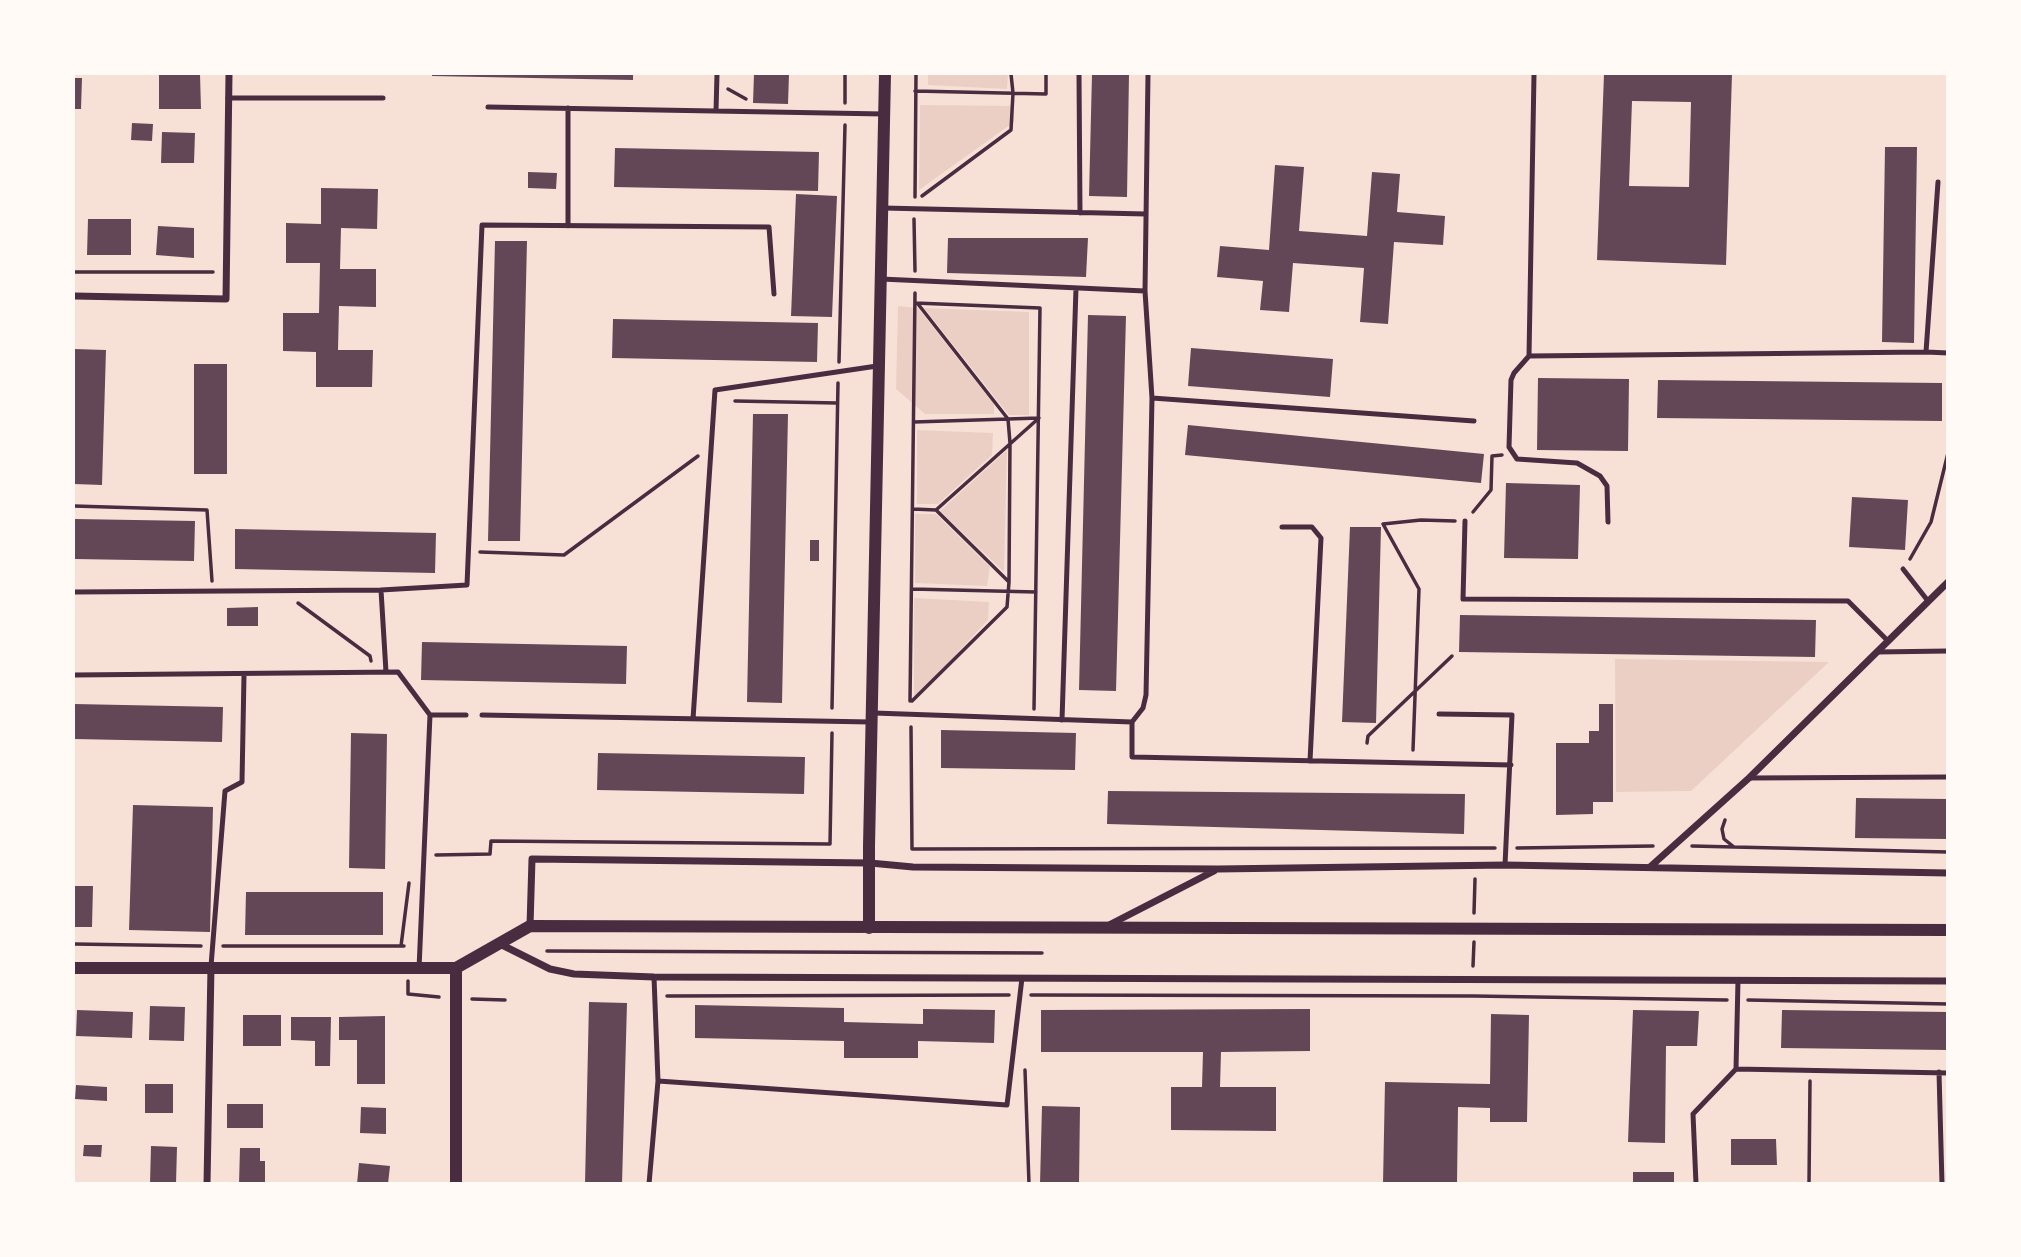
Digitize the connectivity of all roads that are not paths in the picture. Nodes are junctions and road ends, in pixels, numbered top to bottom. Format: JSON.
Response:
{"nodes":[{"id":1,"x":229,"y":74,"type":"edge"},
{"id":2,"x":717,"y":74,"type":"edge"},
{"id":3,"x":885,"y":74,"type":"edge"},
{"id":4,"x":1079,"y":74,"type":"edge"},
{"id":5,"x":1149,"y":74,"type":"edge"},
{"id":6,"x":1534,"y":74,"type":"edge"},
{"id":7,"x":228,"y":98,"type":"junction"},
{"id":8,"x":383,"y":98,"type":"dead end"},
{"id":9,"x":488,"y":107,"type":"dead end"},
{"id":10,"x":568,"y":108,"type":"junction"},
{"id":11,"x":716,"y":111,"type":"junction"},
{"id":12,"x":884,"y":114,"type":"junction"},
{"id":13,"x":1938,"y":182,"type":"dead end"},
{"id":14,"x":882,"y":208,"type":"junction"},
{"id":15,"x":1080,"y":213,"type":"junction"},
{"id":16,"x":1146,"y":214,"type":"junction"},
{"id":17,"x":568,"y":226,"type":"junction"},
{"id":18,"x":881,"y":278,"type":"junction"},
{"id":19,"x":1076,"y":288,"type":"junction"},
{"id":20,"x":1145,"y":291,"type":"junction"},
{"id":21,"x":774,"y":294,"type":"dead end"},
{"id":22,"x":74,"y":296,"type":"edge"},
{"id":23,"x":1926,"y":352,"type":"junction"},
{"id":24,"x":1948,"y":353,"type":"edge"},
{"id":25,"x":1529,"y":356,"type":"junction"},
{"id":26,"x":879,"y":366,"type":"junction"},
{"id":27,"x":1152,"y":398,"type":"junction"},
{"id":28,"x":1474,"y":421,"type":"dead end"},
{"id":29,"x":1465,"y":521,"type":"road end"},
{"id":30,"x":1608,"y":522,"type":"dead end"},
{"id":31,"x":1282,"y":527,"type":"dead end"},
{"id":32,"x":1903,"y":569,"type":"road end"},
{"id":33,"x":1948,"y":582,"type":"edge"},
{"id":34,"x":381,"y":590,"type":"junction"},
{"id":35,"x":74,"y":592,"type":"edge"},
{"id":36,"x":1928,"y":601,"type":"junction"},
{"id":37,"x":1887,"y":640,"type":"junction"},
{"id":38,"x":1948,"y":651,"type":"edge"},
{"id":39,"x":1876,"y":652,"type":"junction"},
{"id":40,"x":386,"y":673,"type":"junction"},
{"id":41,"x":74,"y":675,"type":"edge"},
{"id":42,"x":244,"y":675,"type":"junction"},
{"id":43,"x":1439,"y":714,"type":"dead end"},
{"id":44,"x":430,"y":715,"type":"junction"},
{"id":45,"x":466,"y":715,"type":"dead end"},
{"id":46,"x":482,"y":715,"type":"dead end"},
{"id":47,"x":872,"y":717,"type":"junction"},
{"id":48,"x":693,"y":719,"type":"junction"},
{"id":49,"x":1062,"y":720,"type":"junction"},
{"id":50,"x":1132,"y":722,"type":"junction"},
{"id":51,"x":1310,"y":761,"type":"junction"},
{"id":52,"x":1511,"y":765,"type":"junction"},
{"id":53,"x":1948,"y":776,"type":"edge"},
{"id":54,"x":1749,"y":778,"type":"junction"},
{"id":55,"x":870,"y":863,"type":"junction"},
{"id":56,"x":1505,"y":865,"type":"junction"},
{"id":57,"x":1650,"y":866,"type":"junction"},
{"id":58,"x":1218,"y":869,"type":"junction"},
{"id":59,"x":1948,"y":873,"type":"edge"},
{"id":60,"x":530,"y":926,"type":"junction"},
{"id":61,"x":869,"y":928,"type":"junction"},
{"id":62,"x":1102,"y":929,"type":"junction"},
{"id":63,"x":1948,"y":930,"type":"edge"},
{"id":64,"x":500,"y":943,"type":"junction"},
{"id":65,"x":211,"y":966,"type":"junction"},
{"id":66,"x":74,"y":968,"type":"edge"},
{"id":67,"x":456,"y":968,"type":"junction"},
{"id":68,"x":419,"y":969,"type":"junction"},
{"id":69,"x":654,"y":977,"type":"junction"},
{"id":70,"x":1024,"y":978,"type":"junction"},
{"id":71,"x":1738,"y":980,"type":"junction"},
{"id":72,"x":1948,"y":981,"type":"edge"},
{"id":73,"x":1736,"y":1069,"type":"junction"},
{"id":74,"x":1939,"y":1072,"type":"junction"},
{"id":75,"x":1948,"y":1073,"type":"edge"},
{"id":76,"x":658,"y":1081,"type":"junction"},
{"id":77,"x":206,"y":1184,"type":"edge"},
{"id":78,"x":456,"y":1184,"type":"edge"},
{"id":79,"x":649,"y":1184,"type":"edge"},
{"id":80,"x":1696,"y":1184,"type":"edge"},
{"id":81,"x":1942,"y":1184,"type":"edge"}],
"edges":[{"from":1,"to":7,"type":"street"},
{"from":2,"to":11,"type":"lane"},
{"from":3,"to":12,"type":"street"},
{"from":4,"to":15,"type":"lane"},
{"from":5,"to":16,"type":"lane"},
{"from":6,"to":25,"type":"lane"},
{"from":7,"to":8,"type":"lane"},
{"from":7,"to":22,"type":"street"},
{"from":9,"to":10,"type":"lane"},
{"from":10,"to":11,"type":"lane"},
{"from":10,"to":17,"type":"lane"},
{"from":11,"to":12,"type":"lane"},
{"from":12,"to":14,"type":"street"},
{"from":13,"to":23,"type":"lane"},
{"from":14,"to":15,"type":"lane"},
{"from":14,"to":18,"type":"street"},
{"from":15,"to":16,"type":"lane"},
{"from":16,"to":20,"type":"lane"},
{"from":17,"to":21,"type":"lane"},
{"from":17,"to":34,"type":"lane"},
{"from":18,"to":19,"type":"lane"},
{"from":18,"to":26,"type":"street"},
{"from":19,"to":20,"type":"lane"},
{"from":19,"to":49,"type":"lane"},
{"from":20,"to":27,"type":"lane"},
{"from":23,"to":24,"type":"lane"},
{"from":23,"to":25,"type":"lane"},
{"from":25,"to":30,"type":"lane"},
{"from":26,"to":47,"type":"street"},
{"from":26,"to":48,"type":"lane"},
{"from":27,"to":28,"type":"lane"},
{"from":27,"to":50,"type":"lane"},
{"from":29,"to":37,"type":"lane"},
{"from":31,"to":51,"type":"lane"},
{"from":32,"to":36,"type":"lane"},
{"from":33,"to":36,"type":"street"},
{"from":34,"to":35,"type":"lane"},
{"from":34,"to":40,"type":"lane"},
{"from":36,"to":37,"type":"street"},
{"from":37,"to":39,"type":"street"},
{"from":38,"to":39,"type":"lane"},
{"from":39,"to":54,"type":"street"},
{"from":40,"to":42,"type":"lane"},
{"from":40,"to":44,"type":"lane"},
{"from":41,"to":42,"type":"lane"},
{"from":42,"to":65,"type":"lane"},
{"from":43,"to":52,"type":"lane"},
{"from":44,"to":45,"type":"lane"},
{"from":44,"to":68,"type":"lane"},
{"from":46,"to":48,"type":"lane"},
{"from":47,"to":48,"type":"lane"},
{"from":47,"to":49,"type":"lane"},
{"from":47,"to":55,"type":"street"},
{"from":49,"to":50,"type":"lane"},
{"from":50,"to":51,"type":"lane"},
{"from":51,"to":52,"type":"lane"},
{"from":52,"to":56,"type":"lane"},
{"from":53,"to":54,"type":"lane"},
{"from":54,"to":57,"type":"street"},
{"from":55,"to":58,"type":"street"},
{"from":55,"to":60,"type":"street"},
{"from":55,"to":61,"type":"street"},
{"from":56,"to":57,"type":"street"},
{"from":56,"to":58,"type":"street"},
{"from":57,"to":59,"type":"street"},
{"from":58,"to":62,"type":"street"},
{"from":60,"to":61,"type":"street"},
{"from":60,"to":64,"type":"street"},
{"from":61,"to":62,"type":"street"},
{"from":62,"to":63,"type":"street"},
{"from":64,"to":67,"type":"street"},
{"from":64,"to":69,"type":"street"},
{"from":65,"to":66,"type":"street"},
{"from":65,"to":68,"type":"street"},
{"from":65,"to":77,"type":"street"},
{"from":67,"to":68,"type":"street"},
{"from":67,"to":78,"type":"street"},
{"from":69,"to":70,"type":"street"},
{"from":69,"to":76,"type":"lane"},
{"from":70,"to":71,"type":"street"},
{"from":70,"to":76,"type":"lane"},
{"from":71,"to":72,"type":"street"},
{"from":71,"to":73,"type":"lane"},
{"from":73,"to":74,"type":"lane"},
{"from":73,"to":80,"type":"lane"},
{"from":74,"to":75,"type":"lane"},
{"from":74,"to":81,"type":"lane"},
{"from":76,"to":79,"type":"lane"}]}
